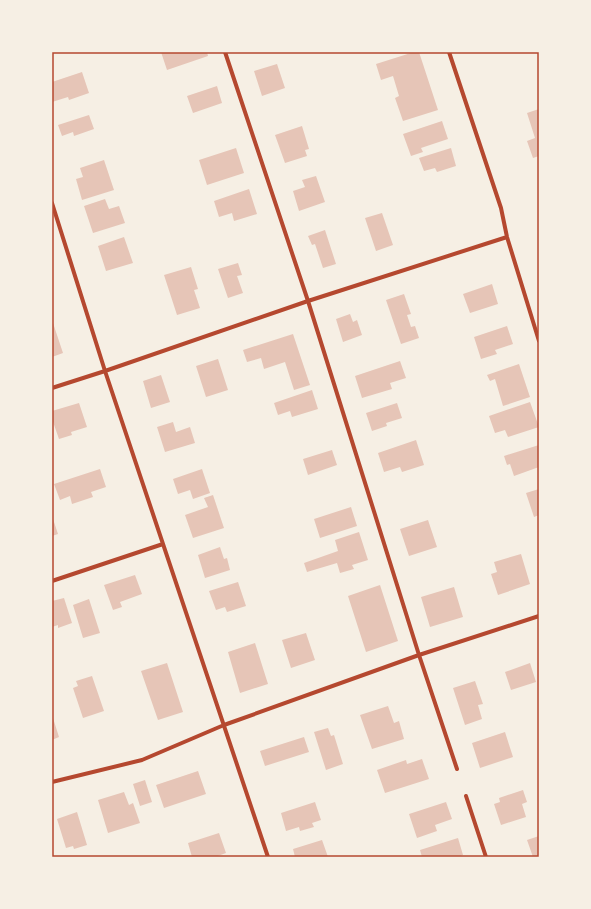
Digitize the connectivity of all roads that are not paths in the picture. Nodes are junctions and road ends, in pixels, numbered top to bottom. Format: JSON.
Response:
{"nodes":[{"id":1,"x":225,"y":52,"type":"edge"},
{"id":2,"x":449,"y":52,"type":"edge"},
{"id":3,"x":52,"y":203,"type":"edge"},
{"id":4,"x":507,"y":237,"type":"junction"},
{"id":5,"x":308,"y":301,"type":"junction"},
{"id":6,"x":539,"y":341,"type":"edge"},
{"id":7,"x":105,"y":371,"type":"junction"},
{"id":8,"x":52,"y":388,"type":"edge"},
{"id":9,"x":163,"y":544,"type":"junction"},
{"id":10,"x":52,"y":581,"type":"edge"},
{"id":11,"x":539,"y":616,"type":"edge"},
{"id":12,"x":419,"y":655,"type":"junction"},
{"id":13,"x":224,"y":725,"type":"junction"},
{"id":14,"x":457,"y":769,"type":"dead end"},
{"id":15,"x":52,"y":782,"type":"edge"},
{"id":16,"x":466,"y":796,"type":"dead end"},
{"id":17,"x":268,"y":857,"type":"edge"},
{"id":18,"x":486,"y":857,"type":"edge"}],
"edges":[{"from":1,"to":5,"type":"street"},
{"from":2,"to":4,"type":"street"},
{"from":3,"to":7,"type":"street"},
{"from":4,"to":5,"type":"street"},
{"from":4,"to":6,"type":"street"},
{"from":5,"to":7,"type":"street"},
{"from":5,"to":12,"type":"street"},
{"from":7,"to":8,"type":"street"},
{"from":7,"to":9,"type":"street"},
{"from":9,"to":10,"type":"street"},
{"from":9,"to":13,"type":"street"},
{"from":11,"to":12,"type":"street"},
{"from":12,"to":13,"type":"street"},
{"from":12,"to":14,"type":"street"},
{"from":13,"to":15,"type":"street"},
{"from":13,"to":17,"type":"street"},
{"from":16,"to":18,"type":"street"}]}
